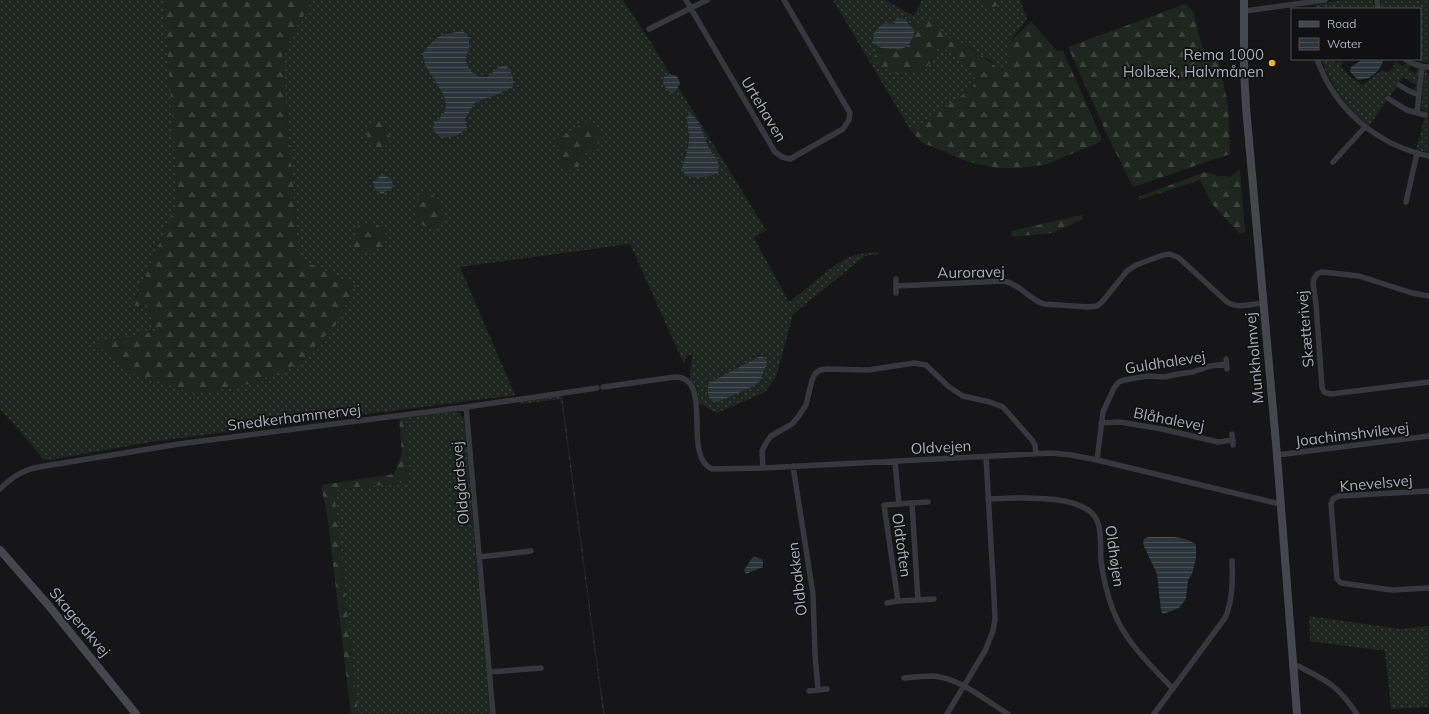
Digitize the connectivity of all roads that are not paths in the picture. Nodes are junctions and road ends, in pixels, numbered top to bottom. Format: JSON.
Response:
{"nodes":[{"id":1,"x":686,"y":0,"type":"edge"},
{"id":2,"x":706,"y":0,"type":"edge"},
{"id":3,"x":784,"y":0,"type":"edge"},
{"id":4,"x":1244,"y":0,"type":"edge"},
{"id":5,"x":1325,"y":0,"type":"edge"},
{"id":6,"x":1308,"y":4,"type":"edge"},
{"id":7,"x":691,"y":8,"type":"junction"},
{"id":8,"x":1244,"y":11,"type":"junction"},
{"id":9,"x":649,"y":29,"type":"dead end"},
{"id":10,"x":1317,"y":60,"type":"edge"},
{"id":11,"x":1406,"y":60,"type":"edge"},
{"id":12,"x":1422,"y":67,"type":"junction"},
{"id":13,"x":1429,"y":67,"type":"edge"},
{"id":14,"x":1399,"y":85,"type":"dead end"},
{"id":15,"x":1419,"y":95,"type":"junction"},
{"id":16,"x":1389,"y":99,"type":"dead end"},
{"id":17,"x":1417,"y":113,"type":"junction"},
{"id":18,"x":1425,"y":115,"type":"dead end"},
{"id":19,"x":1365,"y":127,"type":"junction"},
{"id":20,"x":1417,"y":153,"type":"junction"},
{"id":21,"x":1429,"y":156,"type":"edge"},
{"id":22,"x":1333,"y":162,"type":"dead end"},
{"id":23,"x":1406,"y":202,"type":"dead end"},
{"id":24,"x":896,"y":279,"type":"dead end"},
{"id":25,"x":896,"y":286,"type":"junction"},
{"id":26,"x":896,"y":293,"type":"dead end"},
{"id":27,"x":1429,"y":296,"type":"edge"},
{"id":28,"x":1263,"y":303,"type":"junction"},
{"id":29,"x":1226,"y":364,"type":"dead end"},
{"id":30,"x":669,"y":378,"type":"joint"},
{"id":31,"x":1429,"y":382,"type":"edge"},
{"id":32,"x":466,"y":407,"type":"junction"},
{"id":33,"x":1101,"y":423,"type":"junction"},
{"id":34,"x":1429,"y":436,"type":"edge"},
{"id":35,"x":1233,"y":440,"type":"dead end"},
{"id":36,"x":1036,"y":454,"type":"junction"},
{"id":37,"x":1277,"y":455,"type":"junction"},
{"id":38,"x":986,"y":457,"type":"junction"},
{"id":39,"x":1096,"y":460,"type":"junction"},
{"id":40,"x":895,"y":462,"type":"junction"},
{"id":41,"x":793,"y":466,"type":"junction"},
{"id":42,"x":763,"y":468,"type":"junction"},
{"id":43,"x":0,"y":489,"type":"edge"},
{"id":44,"x":1429,"y":491,"type":"edge"},
{"id":45,"x":988,"y":499,"type":"junction"},
{"id":46,"x":928,"y":502,"type":"dead end"},
{"id":47,"x":912,"y":503,"type":"junction"},
{"id":48,"x":899,"y":504,"type":"junction"},
{"id":49,"x":1280,"y":504,"type":"junction"},
{"id":50,"x":0,"y":550,"type":"edge"},
{"id":51,"x":531,"y":551,"type":"dead end"},
{"id":52,"x":479,"y":557,"type":"junction"},
{"id":53,"x":1232,"y":561,"type":"dead end"},
{"id":54,"x":1429,"y":588,"type":"edge"},
{"id":55,"x":934,"y":599,"type":"dead end"},
{"id":56,"x":918,"y":600,"type":"junction"},
{"id":57,"x":898,"y":602,"type":"junction"},
{"id":58,"x":886,"y":603,"type":"dead end"},
{"id":59,"x":1293,"y":666,"type":"junction"},
{"id":60,"x":541,"y":668,"type":"dead end"},
{"id":61,"x":489,"y":672,"type":"junction"},
{"id":62,"x":904,"y":678,"type":"dead end"},
{"id":63,"x":963,"y":686,"type":"junction"},
{"id":64,"x":827,"y":689,"type":"dead end"},
{"id":65,"x":1173,"y":689,"type":"junction"},
{"id":66,"x":818,"y":690,"type":"junction"},
{"id":67,"x":809,"y":691,"type":"dead end"},
{"id":68,"x":136,"y":714,"type":"edge"},
{"id":69,"x":492,"y":714,"type":"edge"},
{"id":70,"x":947,"y":714,"type":"edge"},
{"id":71,"x":1008,"y":714,"type":"edge"},
{"id":72,"x":1154,"y":714,"type":"edge"},
{"id":73,"x":1297,"y":714,"type":"edge"},
{"id":74,"x":1357,"y":714,"type":"edge"}],
"edges":[{"from":1,"to":7,"type":"street"},
{"from":2,"to":7,"type":"street"},
{"from":3,"to":7,"type":"street","name":"Urtehaven"},
{"from":4,"to":8,"type":"street","name":"Munkholmvej"},
{"from":5,"to":6,"type":"street"},
{"from":6,"to":8,"type":"street"},
{"from":7,"to":9,"type":"street"},
{"from":8,"to":28,"type":"street","name":"Munkholmvej"},
{"from":10,"to":19,"type":"street"},
{"from":11,"to":12,"type":"street"},
{"from":12,"to":13,"type":"street"},
{"from":12,"to":15,"type":"street"},
{"from":14,"to":15,"type":"street"},
{"from":15,"to":17,"type":"street"},
{"from":16,"to":17,"type":"street"},
{"from":17,"to":18,"type":"street"},
{"from":19,"to":20,"type":"street"},
{"from":19,"to":22,"type":"street"},
{"from":20,"to":21,"type":"street"},
{"from":20,"to":23,"type":"street"},
{"from":24,"to":25,"type":"street"},
{"from":25,"to":26,"type":"street"},
{"from":25,"to":28,"type":"street","name":"Auroravej"},
{"from":27,"to":31,"type":"street","name":"Skætterivej"},
{"from":28,"to":37,"type":"street","name":"Munkholmvej"},
{"from":29,"to":33,"type":"street","name":"Guldhalevej"},
{"from":30,"to":32,"type":"street","name":"Snedkerhammervej"},
{"from":30,"to":42,"type":"street","name":"Oldvejen"},
{"from":32,"to":43,"type":"street","name":"Snedkerhammervej"},
{"from":32,"to":52,"type":"street","name":"Oldgårdsvej"},
{"from":33,"to":35,"type":"street","name":"Blåhalevej"},
{"from":33,"to":39,"type":"street","name":"Guldhalevej"},
{"from":34,"to":37,"type":"street","name":"Joachimshvilevej"},
{"from":36,"to":38,"type":"street","name":"Oldvejen"},
{"from":36,"to":39,"type":"street","name":"Oldvejen"},
{"from":36,"to":42,"type":"street"},
{"from":37,"to":49,"type":"street","name":"Munkholmvej"},
{"from":38,"to":40,"type":"street","name":"Oldvejen"},
{"from":38,"to":45,"type":"street"},
{"from":39,"to":49,"type":"street","name":"Oldvejen"},
{"from":40,"to":41,"type":"street","name":"Oldvejen"},
{"from":40,"to":48,"type":"street","name":"Oldtoften"},
{"from":41,"to":42,"type":"street","name":"Oldvejen"},
{"from":41,"to":66,"type":"street","name":"Oldbakken"},
{"from":44,"to":54,"type":"street","name":"Knevelsvej"},
{"from":45,"to":63,"type":"street"},
{"from":45,"to":65,"type":"street","name":"Oldhøjen"},
{"from":46,"to":47,"type":"street"},
{"from":47,"to":48,"type":"street","name":"Oldtoften"},
{"from":47,"to":56,"type":"street","name":"Oldtoften"},
{"from":48,"to":57,"type":"street","name":"Oldtoften"},
{"from":49,"to":59,"type":"street","name":"Munkholmvej"},
{"from":50,"to":68,"type":"street","name":"Skagerakvej"},
{"from":51,"to":52,"type":"street"},
{"from":52,"to":61,"type":"street","name":"Oldgårdsvej"},
{"from":53,"to":65,"type":"street"},
{"from":55,"to":56,"type":"street"},
{"from":56,"to":57,"type":"street"},
{"from":57,"to":58,"type":"street"},
{"from":59,"to":73,"type":"street","name":"Munkholmvej"},
{"from":59,"to":74,"type":"street"},
{"from":60,"to":61,"type":"street"},
{"from":61,"to":69,"type":"street","name":"Oldgårdsvej"},
{"from":62,"to":63,"type":"street"},
{"from":63,"to":70,"type":"street"},
{"from":63,"to":71,"type":"street"},
{"from":64,"to":66,"type":"street"},
{"from":65,"to":72,"type":"street"},
{"from":66,"to":67,"type":"street"}]}
